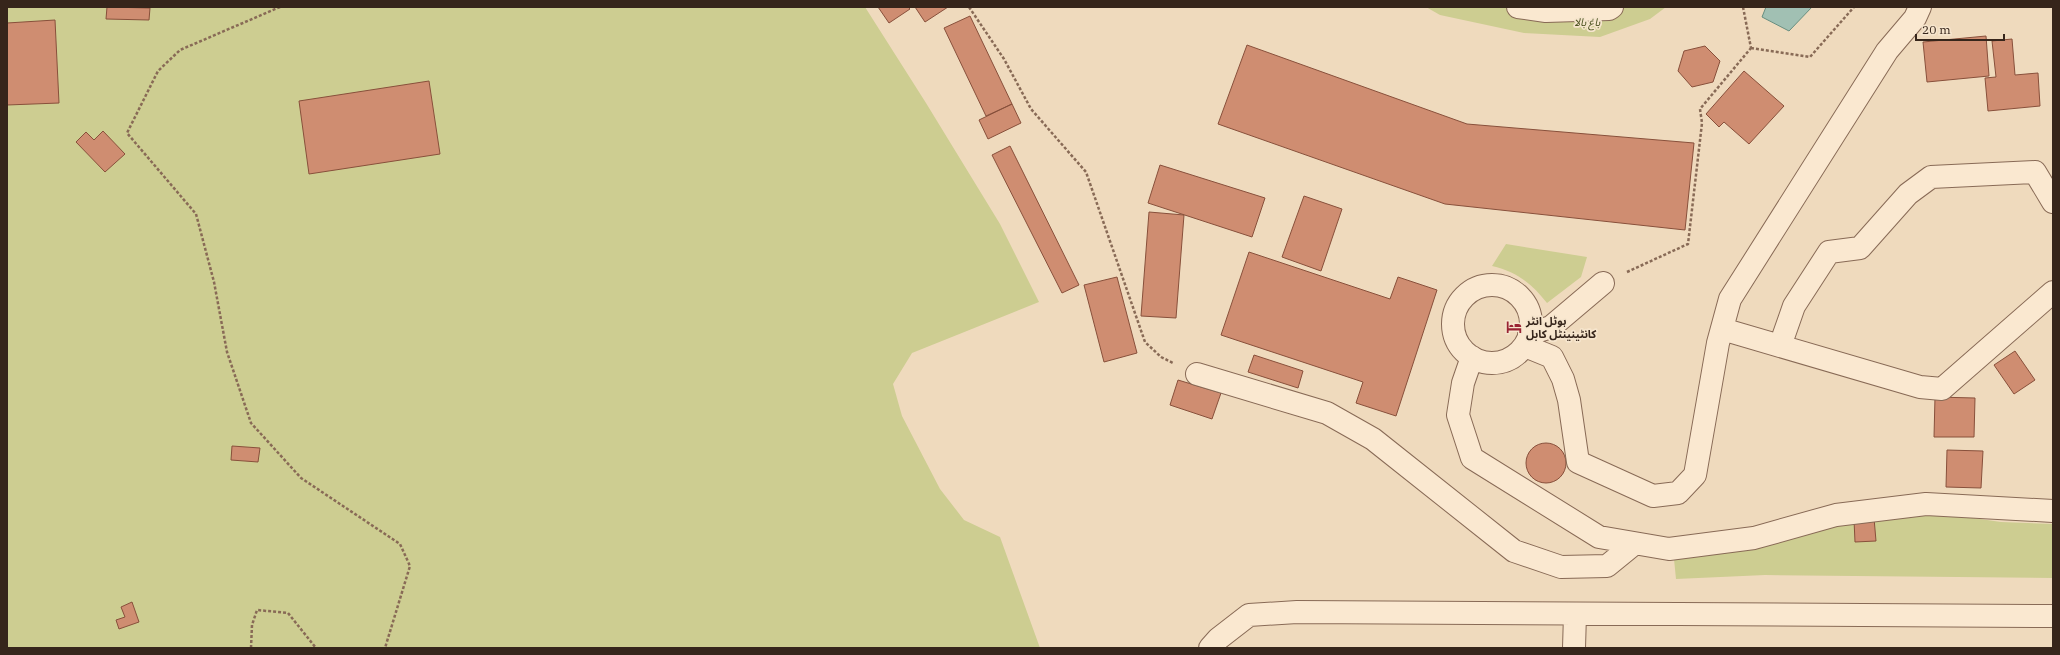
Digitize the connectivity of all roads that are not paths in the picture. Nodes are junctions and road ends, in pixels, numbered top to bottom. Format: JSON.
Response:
{"nodes":[{"id":1,"x":1518,"y":7,"type":"edge"},
{"id":2,"x":1612,"y":7,"type":"edge"},
{"id":3,"x":1920,"y":7,"type":"edge"},
{"id":4,"x":2053,"y":202,"type":"edge"},
{"id":5,"x":1603,"y":283,"type":"road end"},
{"id":6,"x":2053,"y":292,"type":"edge"},
{"id":7,"x":1722,"y":329,"type":"junction"},
{"id":8,"x":1527,"y":340,"type":"junction"},
{"id":9,"x":1780,"y":346,"type":"junction"},
{"id":10,"x":1472,"y":357,"type":"junction"},
{"id":11,"x":1198,"y":374,"type":"road end"},
{"id":12,"x":2053,"y":511,"type":"edge"},
{"id":13,"x":1634,"y":544,"type":"junction"},
{"id":14,"x":1575,"y":614,"type":"junction"},
{"id":15,"x":2053,"y":616,"type":"edge"},
{"id":16,"x":1210,"y":648,"type":"edge"},
{"id":17,"x":1574,"y":648,"type":"edge"}],
"edges":[{"from":1,"to":2,"type":"street"},
{"from":3,"to":7,"type":"street"},
{"from":4,"to":9,"type":"street"},
{"from":5,"to":8,"type":"street"},
{"from":6,"to":9,"type":"street"},
{"from":7,"to":8,"type":"street"},
{"from":7,"to":9,"type":"street"},
{"from":8,"to":10,"type":"street"},
{"from":8,"to":10,"type":"street"},
{"from":10,"to":13,"type":"street"},
{"from":11,"to":13,"type":"street"},
{"from":12,"to":13,"type":"street"},
{"from":14,"to":15,"type":"street"},
{"from":14,"to":16,"type":"street"},
{"from":14,"to":17,"type":"street"}]}
